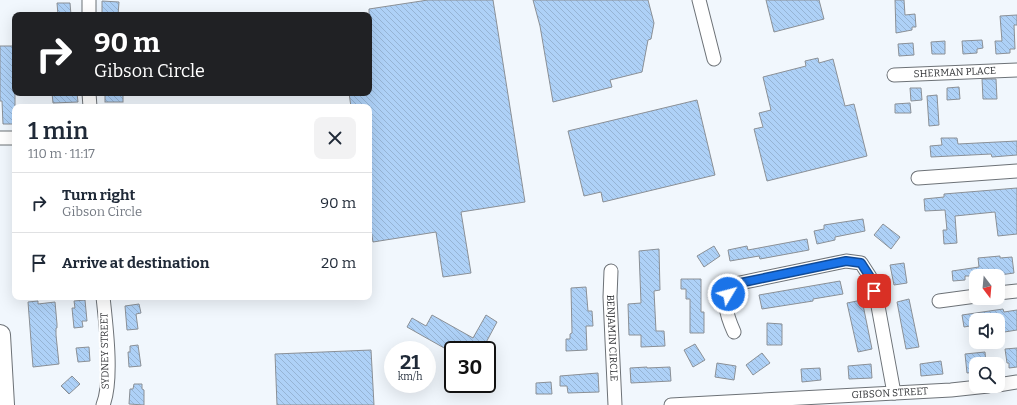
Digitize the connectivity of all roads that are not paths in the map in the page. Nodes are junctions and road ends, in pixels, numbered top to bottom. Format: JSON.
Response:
{"nodes":[{"id":1,"x":89,"y":0,"type":"edge"},
{"id":2,"x":699,"y":0,"type":"edge"},
{"id":3,"x":89,"y":12,"type":"edge"},
{"id":4,"x":714,"y":59,"type":"dead end"},
{"id":5,"x":1017,"y":70,"type":"edge"},
{"id":6,"x":894,"y":75,"type":"dead end"},
{"id":7,"x":0,"y":138,"type":"edge"},
{"id":8,"x":12,"y":138,"type":"edge"},
{"id":9,"x":1017,"y":171,"type":"edge"},
{"id":10,"x":918,"y":178,"type":"dead end"},
{"id":11,"x":611,"y":271,"type":"dead end"},
{"id":12,"x":1017,"y":291,"type":"edge"},
{"id":13,"x":1005,"y":292,"type":"edge"},
{"id":14,"x":969,"y":297,"type":"edge"},
{"id":15,"x":103,"y":300,"type":"edge"},
{"id":16,"x":939,"y":302,"type":"dead end"},
{"id":17,"x":734,"y":332,"type":"dead end"},
{"id":18,"x":0,"y":335,"type":"edge"},
{"id":19,"x":1017,"y":382,"type":"edge"},
{"id":20,"x":1005,"y":384,"type":"edge"},
{"id":21,"x":969,"y":388,"type":"edge"},
{"id":22,"x":894,"y":393,"type":"junction"},
{"id":23,"x":4,"y":405,"type":"edge"},
{"id":24,"x":103,"y":405,"type":"edge"},
{"id":25,"x":615,"y":405,"type":"edge"},
{"id":26,"x":671,"y":405,"type":"edge"}],
"edges":[{"from":1,"to":3,"type":"street"},
{"from":2,"to":4,"type":"street"},
{"from":5,"to":6,"type":"street","name":"SHERMAN PLACE"},
{"from":7,"to":8,"type":"street"},
{"from":9,"to":10,"type":"street"},
{"from":11,"to":25,"type":"street","name":"BENJAMIN CIRCLE"},
{"from":12,"to":13,"type":"street"},
{"from":14,"to":16,"type":"street"},
{"from":15,"to":24,"type":"street","name":"SYDNEY STREET"},
{"from":17,"to":22,"type":"street"},
{"from":18,"to":23,"type":"main road"},
{"from":19,"to":20,"type":"street"},
{"from":21,"to":22,"type":"street","name":"GIBSON STREET"},
{"from":22,"to":26,"type":"street","name":"GIBSON STREET"}]}
